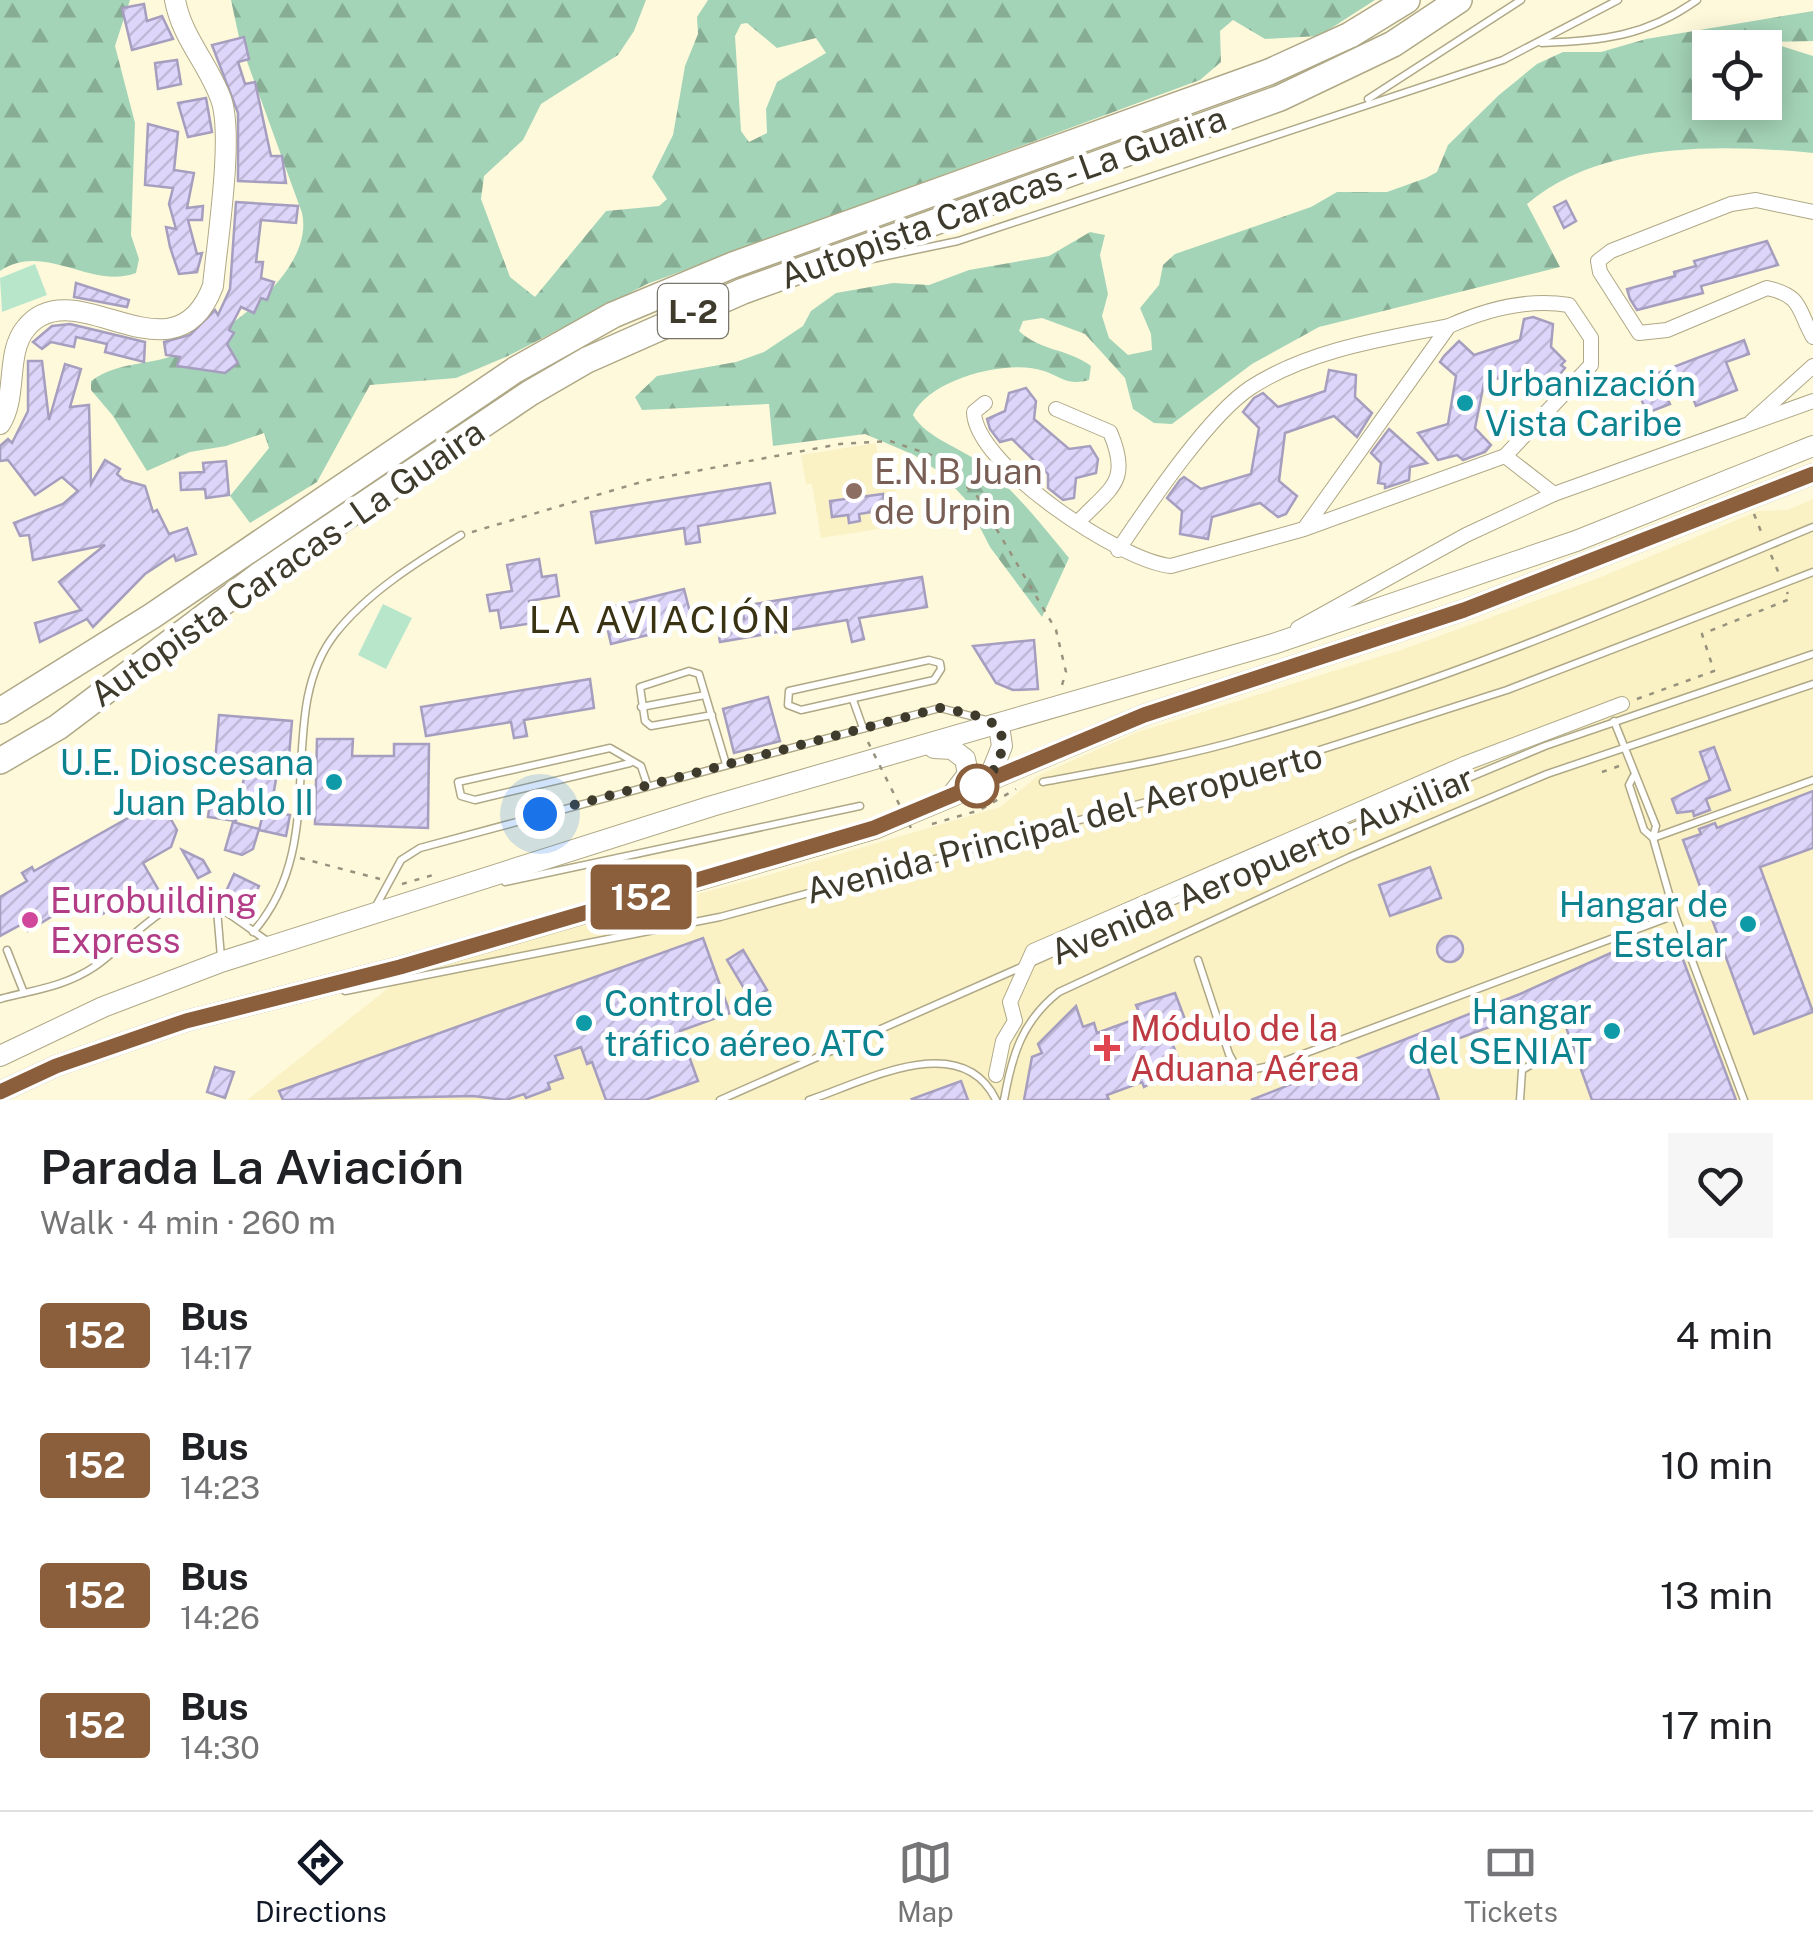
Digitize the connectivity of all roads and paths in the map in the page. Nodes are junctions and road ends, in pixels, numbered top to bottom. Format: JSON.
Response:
{"nodes":[{"id":1,"x":174,"y":0,"type":"edge"},
{"id":2,"x":1406,"y":0,"type":"edge"},
{"id":3,"x":1460,"y":0,"type":"edge"},
{"id":4,"x":1521,"y":0,"type":"edge"},
{"id":5,"x":1618,"y":0,"type":"edge"},
{"id":6,"x":1697,"y":0,"type":"edge"},
{"id":7,"x":1536,"y":43,"type":"junction"},
{"id":8,"x":1359,"y":105,"type":"junction"},
{"id":9,"x":1813,"y":212,"type":"edge"},
{"id":10,"x":774,"y":279,"type":"junction"},
{"id":11,"x":1449,"y":326,"type":"junction"},
{"id":12,"x":1813,"y":337,"type":"edge"},
{"id":13,"x":1813,"y":366,"type":"edge"},
{"id":14,"x":1813,"y":401,"type":"edge"},
{"id":15,"x":985,"y":403,"type":"dead end"},
{"id":16,"x":1056,"y":409,"type":"dead end"},
{"id":17,"x":0,"y":424,"type":"edge"},
{"id":18,"x":1745,"y":428,"type":"junction"},
{"id":19,"x":1813,"y":446,"type":"edge"},
{"id":20,"x":1505,"y":456,"type":"junction"},
{"id":21,"x":1813,"y":474,"type":"edge"},
{"id":22,"x":1554,"y":494,"type":"junction"},
{"id":23,"x":1078,"y":522,"type":"junction"},
{"id":24,"x":1813,"y":527,"type":"edge"},
{"id":25,"x":1304,"y":530,"type":"junction"},
{"id":26,"x":461,"y":535,"type":"joint"},
{"id":27,"x":1118,"y":550,"type":"junction"},
{"id":28,"x":1813,"y":572,"type":"edge"},
{"id":29,"x":1273,"y":644,"type":"junction"},
{"id":30,"x":1813,"y":654,"type":"edge"},
{"id":31,"x":1813,"y":684,"type":"edge"},
{"id":32,"x":1060,"y":688,"type":"dead end"},
{"id":33,"x":705,"y":694,"type":"junction"},
{"id":34,"x":853,"y":700,"type":"junction"},
{"id":35,"x":1622,"y":704,"type":"dead end"},
{"id":36,"x":642,"y":708,"type":"junction"},
{"id":37,"x":0,"y":711,"type":"edge"},
{"id":38,"x":712,"y":716,"type":"junction"},
{"id":39,"x":1614,"y":721,"type":"junction"},
{"id":40,"x":999,"y":726,"type":"junction"},
{"id":41,"x":863,"y":728,"type":"junction"},
{"id":42,"x":868,"y":742,"type":"dead end"},
{"id":43,"x":923,"y":748,"type":"junction"},
{"id":44,"x":1624,"y":748,"type":"junction"},
{"id":45,"x":0,"y":762,"type":"edge"},
{"id":46,"x":630,"y":764,"type":"junction"},
{"id":47,"x":726,"y":764,"type":"junction"},
{"id":48,"x":1813,"y":780,"type":"edge"},
{"id":49,"x":988,"y":781,"type":"junction"},
{"id":50,"x":1043,"y":782,"type":"dead end"},
{"id":51,"x":647,"y":784,"type":"junction"},
{"id":52,"x":948,"y":800,"type":"junction"},
{"id":53,"x":860,"y":806,"type":"dead end"},
{"id":54,"x":980,"y":810,"type":"dead end"},
{"id":55,"x":934,"y":824,"type":"dead end"},
{"id":56,"x":912,"y":830,"type":"dead end"},
{"id":57,"x":1652,"y":838,"type":"junction"},
{"id":58,"x":294,"y":857,"type":"junction"},
{"id":59,"x":438,"y":874,"type":"dead end"},
{"id":60,"x":391,"y":882,"type":"junction"},
{"id":61,"x":217,"y":908,"type":"junction"},
{"id":62,"x":368,"y":915,"type":"junction"},
{"id":63,"x":1675,"y":915,"type":"junction"},
{"id":64,"x":253,"y":932,"type":"junction"},
{"id":65,"x":273,"y":944,"type":"junction"},
{"id":66,"x":7,"y":950,"type":"dead end"},
{"id":67,"x":1198,"y":960,"type":"dead end"},
{"id":68,"x":221,"y":962,"type":"junction"},
{"id":69,"x":1027,"y":965,"type":"junction"},
{"id":70,"x":24,"y":993,"type":"junction"},
{"id":71,"x":294,"y":995,"type":"junction"},
{"id":72,"x":0,"y":1000,"type":"edge"},
{"id":73,"x":1561,"y":1048,"type":"dead end"},
{"id":74,"x":0,"y":1056,"type":"edge"},
{"id":75,"x":996,"y":1075,"type":"dead end"},
{"id":76,"x":0,"y":1092,"type":"edge"},
{"id":77,"x":720,"y":1100,"type":"edge"},
{"id":78,"x":809,"y":1100,"type":"edge"},
{"id":79,"x":996,"y":1100,"type":"edge"},
{"id":80,"x":1004,"y":1100,"type":"edge"},
{"id":81,"x":1520,"y":1100,"type":"edge"},
{"id":82,"x":1744,"y":1100,"type":"edge"}],
"edges":[{"from":1,"to":17,"type":"main road"},
{"from":2,"to":37,"type":"highway","name":"Autopista Caracas - La Guaira","number":"L-2"},
{"from":3,"to":10,"type":"highway","name":"Autopista Caracas - La Guaira","number":"L-2"},
{"from":4,"to":8,"type":"lane"},
{"from":5,"to":7,"type":"lane"},
{"from":6,"to":7,"type":"lane"},
{"from":7,"to":8,"type":"lane"},
{"from":8,"to":10,"type":"lane"},
{"from":9,"to":12,"type":"street"},
{"from":10,"to":45,"type":"highway","name":"Autopista Caracas - La Guaira","number":"L-2"},
{"from":11,"to":20,"type":"street"},
{"from":11,"to":25,"type":"street"},
{"from":11,"to":27,"type":"street"},
{"from":13,"to":18,"type":"street"},
{"from":14,"to":18,"type":"street"},
{"from":15,"to":23,"type":"street"},
{"from":16,"to":23,"type":"street"},
{"from":18,"to":22,"type":"street"},
{"from":19,"to":29,"type":"main road"},
{"from":20,"to":22,"type":"street"},
{"from":20,"to":25,"type":"street"},
{"from":21,"to":49,"type":"main road"},
{"from":22,"to":29,"type":"street"},
{"from":23,"to":27,"type":"street"},
{"from":24,"to":50,"type":"lane","name":"Avenida Principal del Aeropuerto"},
{"from":25,"to":27,"type":"street"},
{"from":26,"to":32,"type":"path"},
{"from":26,"to":58,"type":"lane"},
{"from":28,"to":71,"type":"lane","name":"Avenida Principal del Aeropuerto"},
{"from":29,"to":40,"type":"main road"},
{"from":30,"to":39,"type":"lane","name":"Avenida Aeropuerto Auxiliar"},
{"from":31,"to":44,"type":"lane","name":"Avenida Aeropuerto Auxiliar"},
{"from":33,"to":36,"type":"lane"},
{"from":33,"to":36,"type":"lane"},
{"from":33,"to":38,"type":"lane"},
{"from":34,"to":34,"type":"lane"},
{"from":34,"to":41,"type":"lane"},
{"from":35,"to":69,"type":"street"},
{"from":36,"to":38,"type":"lane"},
{"from":38,"to":47,"type":"lane"},
{"from":39,"to":44,"type":"lane"},
{"from":39,"to":69,"type":"lane","name":"Avenida Aeropuerto Auxiliar"},
{"from":40,"to":41,"type":"lane"},
{"from":40,"to":43,"type":"main road"},
{"from":40,"to":49,"type":"main road"},
{"from":41,"to":47,"type":"lane"},
{"from":42,"to":56,"type":"path","bridge":true},
{"from":43,"to":52,"type":"main road"},
{"from":43,"to":62,"type":"main road"},
{"from":44,"to":57,"type":"lane"},
{"from":44,"to":80,"type":"lane","name":"Avenida Aeropuerto Auxiliar"},
{"from":46,"to":46,"type":"lane"},
{"from":46,"to":51,"type":"lane"},
{"from":47,"to":51,"type":"lane"},
{"from":48,"to":57,"type":"lane"},
{"from":49,"to":52,"type":"main road"},
{"from":51,"to":60,"type":"lane"},
{"from":52,"to":71,"type":"main road"},
{"from":53,"to":62,"type":"lane","name":"Avenida Principal del Aeropuerto"},
{"from":54,"to":55,"type":"path"},
{"from":57,"to":63,"type":"lane"},
{"from":58,"to":60,"type":"path"},
{"from":58,"to":64,"type":"lane"},
{"from":59,"to":60,"type":"path"},
{"from":60,"to":62,"type":"lane"},
{"from":61,"to":64,"type":"lane"},
{"from":61,"to":68,"type":"lane"},
{"from":61,"to":70,"type":"lane"},
{"from":62,"to":65,"type":"main road"},
{"from":63,"to":67,"type":"lane"},
{"from":63,"to":82,"type":"lane"},
{"from":64,"to":65,"type":"lane"},
{"from":65,"to":68,"type":"main road"},
{"from":66,"to":70,"type":"lane"},
{"from":68,"to":74,"type":"main road"},
{"from":69,"to":75,"type":"street"},
{"from":69,"to":77,"type":"lane","name":"Avenida Aeropuerto Auxiliar"},
{"from":70,"to":72,"type":"lane"},
{"from":71,"to":76,"type":"main road"},
{"from":73,"to":81,"type":"lane"},
{"from":78,"to":79,"type":"lane"}]}
